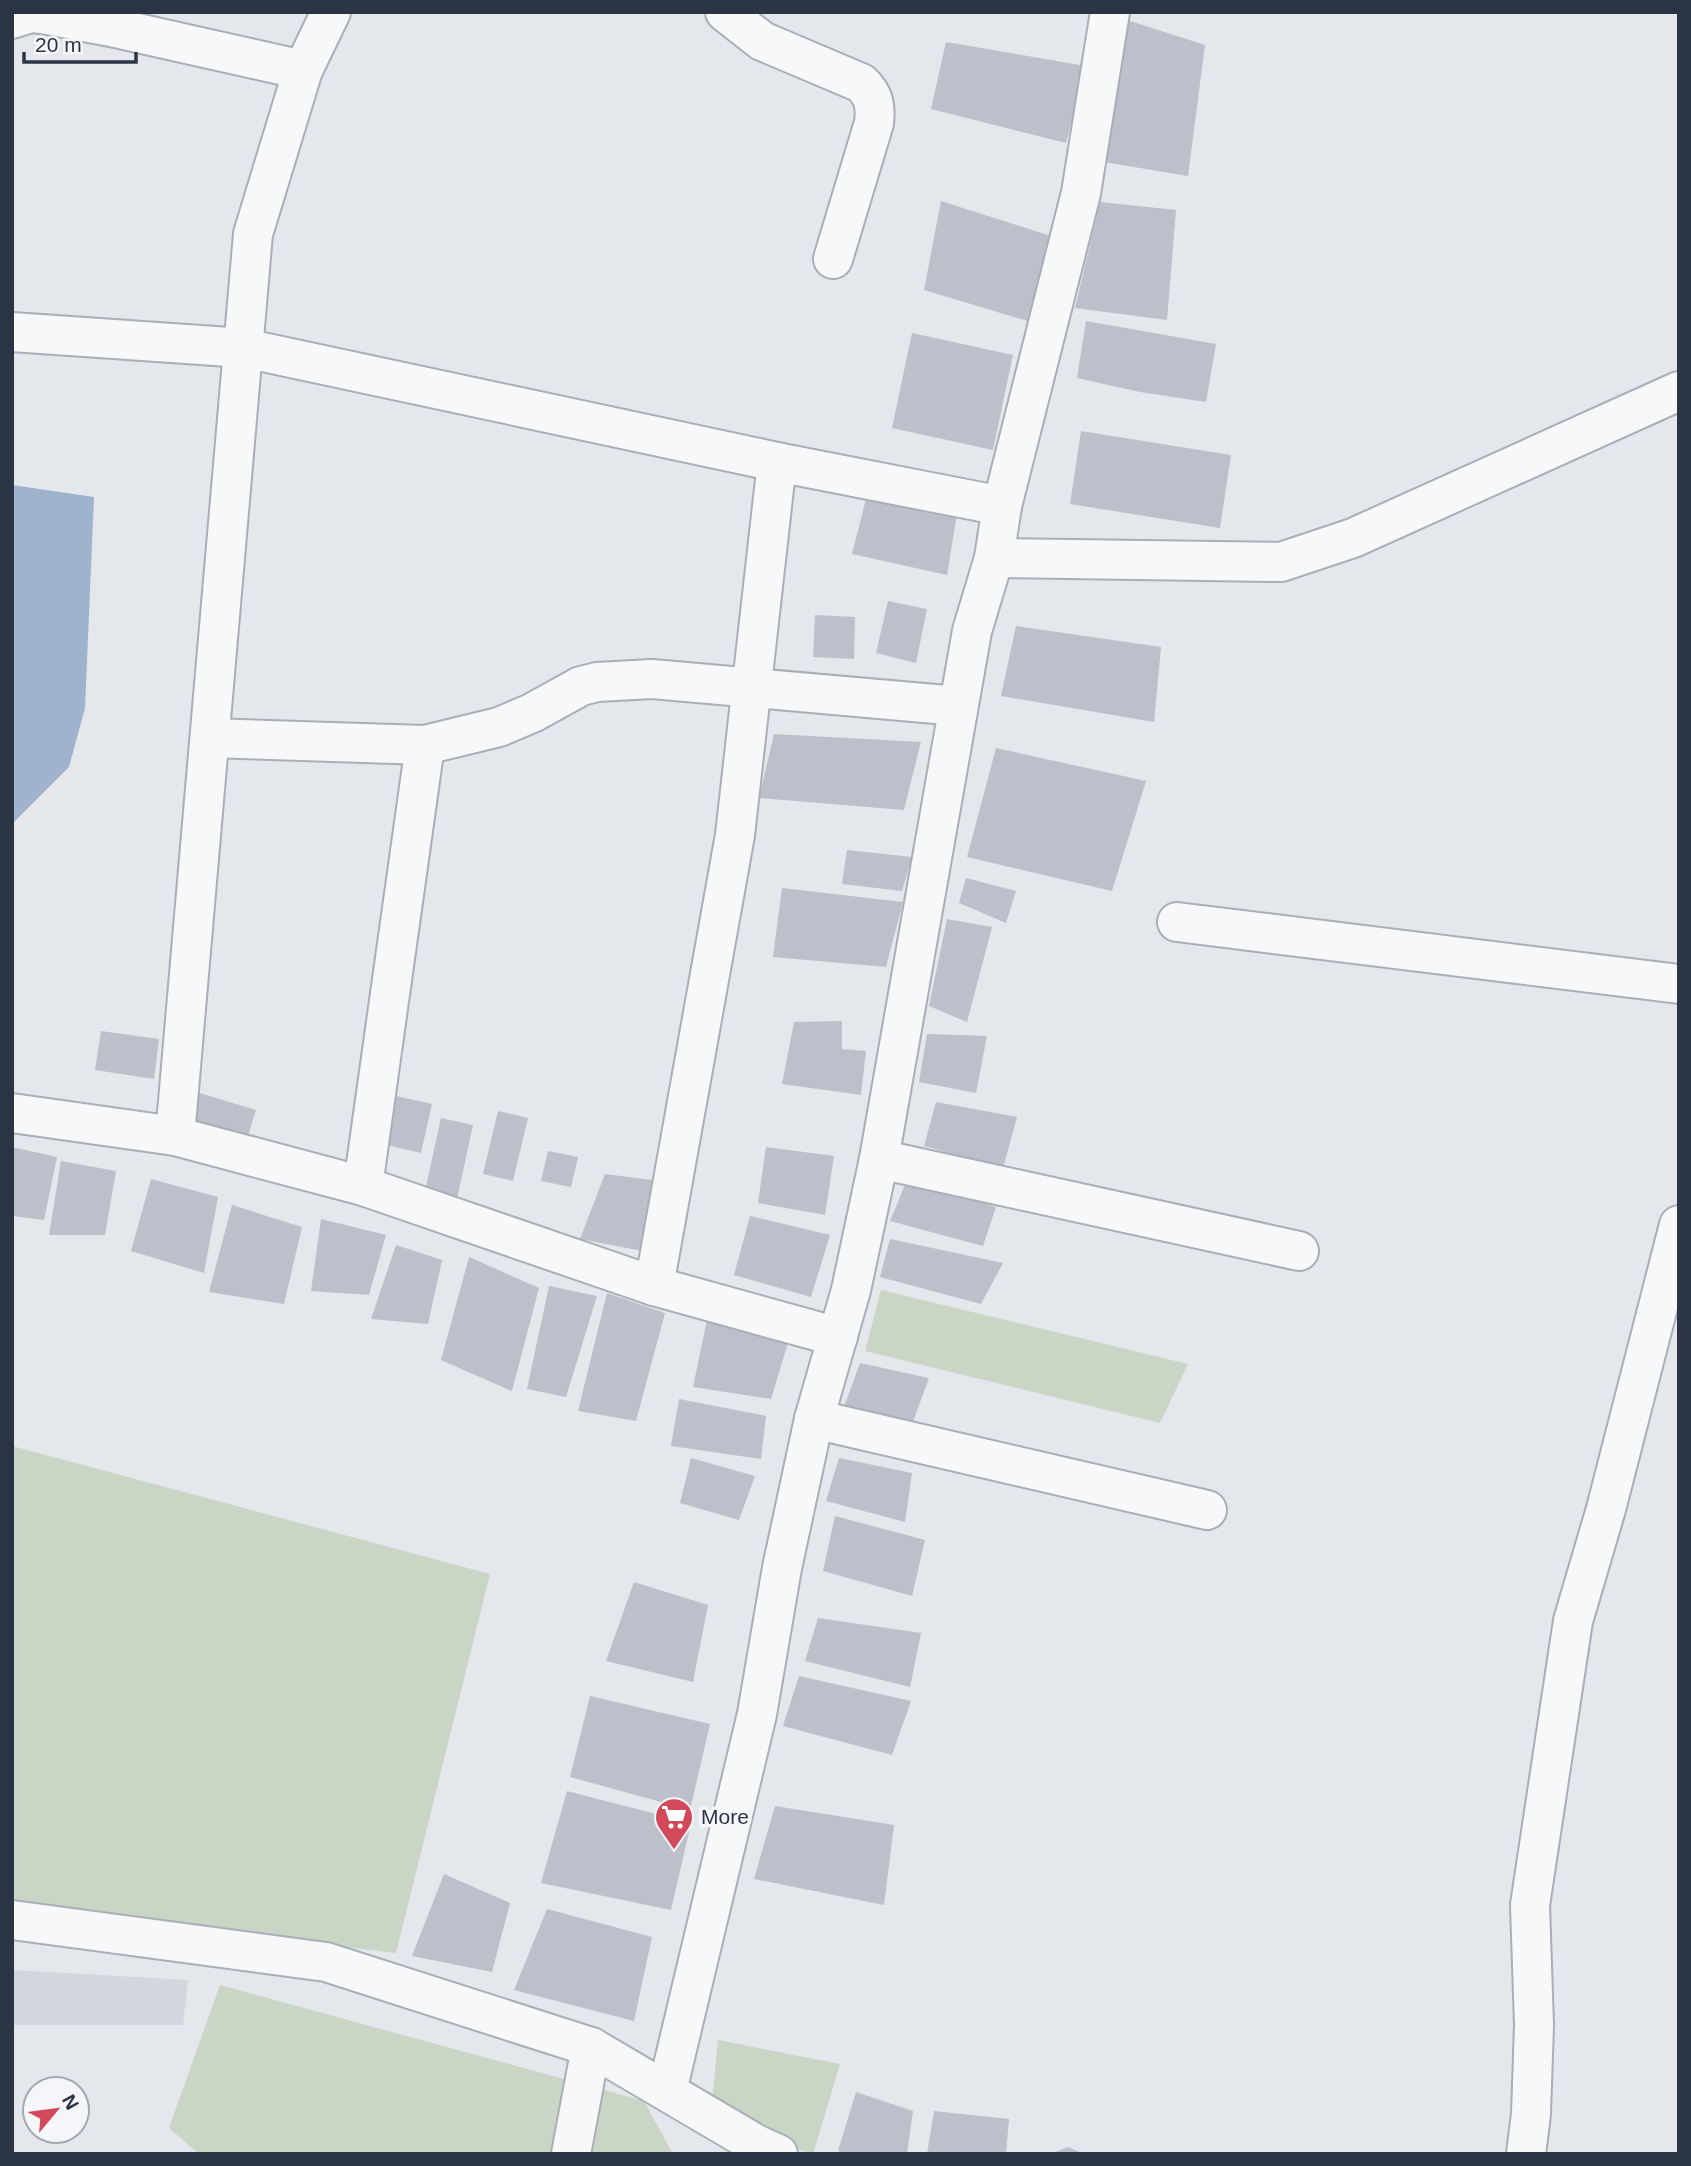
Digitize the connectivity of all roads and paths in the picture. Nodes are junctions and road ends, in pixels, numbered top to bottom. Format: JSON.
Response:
{"nodes":[{"id":1,"x":331,"y":12,"type":"edge"},
{"id":2,"x":725,"y":12,"type":"edge"},
{"id":3,"x":1111,"y":12,"type":"edge"},
{"id":4,"x":12,"y":19,"type":"edge"},
{"id":5,"x":303,"y":69,"type":"junction"},
{"id":6,"x":833,"y":259,"type":"dead end"},
{"id":7,"x":12,"y":332,"type":"edge"},
{"id":8,"x":244,"y":348,"type":"junction"},
{"id":9,"x":1679,"y":391,"type":"edge"},
{"id":10,"x":777,"y":462,"type":"junction"},
{"id":11,"x":1002,"y":506,"type":"junction"},
{"id":12,"x":994,"y":558,"type":"junction"},
{"id":13,"x":751,"y":686,"type":"junction"},
{"id":14,"x":958,"y":706,"type":"junction"},
{"id":15,"x":210,"y":738,"type":"junction"},
{"id":16,"x":425,"y":744,"type":"junction"},
{"id":17,"x":1177,"y":922,"type":"dead end"},
{"id":18,"x":1679,"y":984,"type":"edge"},
{"id":19,"x":12,"y":1113,"type":"edge"},
{"id":20,"x":175,"y":1136,"type":"junction"},
{"id":21,"x":879,"y":1159,"type":"junction"},
{"id":22,"x":363,"y":1186,"type":"junction"},
{"id":23,"x":1679,"y":1225,"type":"edge"},
{"id":24,"x":1298,"y":1251,"type":"dead end"},
{"id":25,"x":654,"y":1286,"type":"junction"},
{"id":26,"x":838,"y":1337,"type":"junction"},
{"id":27,"x":814,"y":1419,"type":"junction"},
{"id":28,"x":1207,"y":1510,"type":"dead end"},
{"id":29,"x":12,"y":1920,"type":"edge"},
{"id":30,"x":591,"y":2047,"type":"junction"},
{"id":31,"x":667,"y":2091,"type":"junction"},
{"id":32,"x":571,"y":2154,"type":"edge"},
{"id":33,"x":778,"y":2154,"type":"edge"},
{"id":34,"x":1526,"y":2154,"type":"edge"}],
"edges":[{"from":1,"to":5,"type":"street"},
{"from":2,"to":6,"type":"street"},
{"from":3,"to":11,"type":"street"},
{"from":4,"to":5,"type":"street"},
{"from":5,"to":8,"type":"street"},
{"from":7,"to":8,"type":"street"},
{"from":8,"to":10,"type":"street"},
{"from":8,"to":15,"type":"street"},
{"from":9,"to":12,"type":"street"},
{"from":10,"to":11,"type":"street"},
{"from":10,"to":13,"type":"street"},
{"from":11,"to":12,"type":"street"},
{"from":12,"to":14,"type":"street"},
{"from":13,"to":14,"type":"street"},
{"from":13,"to":16,"type":"street"},
{"from":13,"to":25,"type":"street"},
{"from":14,"to":21,"type":"street"},
{"from":15,"to":16,"type":"street"},
{"from":15,"to":20,"type":"street"},
{"from":16,"to":22,"type":"street"},
{"from":17,"to":18,"type":"street"},
{"from":19,"to":20,"type":"street"},
{"from":20,"to":22,"type":"street"},
{"from":21,"to":24,"type":"street"},
{"from":21,"to":26,"type":"street"},
{"from":22,"to":25,"type":"street"},
{"from":23,"to":34,"type":"street"},
{"from":25,"to":26,"type":"street"},
{"from":26,"to":27,"type":"street"},
{"from":27,"to":28,"type":"street"},
{"from":27,"to":31,"type":"street"},
{"from":29,"to":30,"type":"street"},
{"from":30,"to":31,"type":"street"},
{"from":30,"to":32,"type":"street"},
{"from":31,"to":33,"type":"street"}]}
